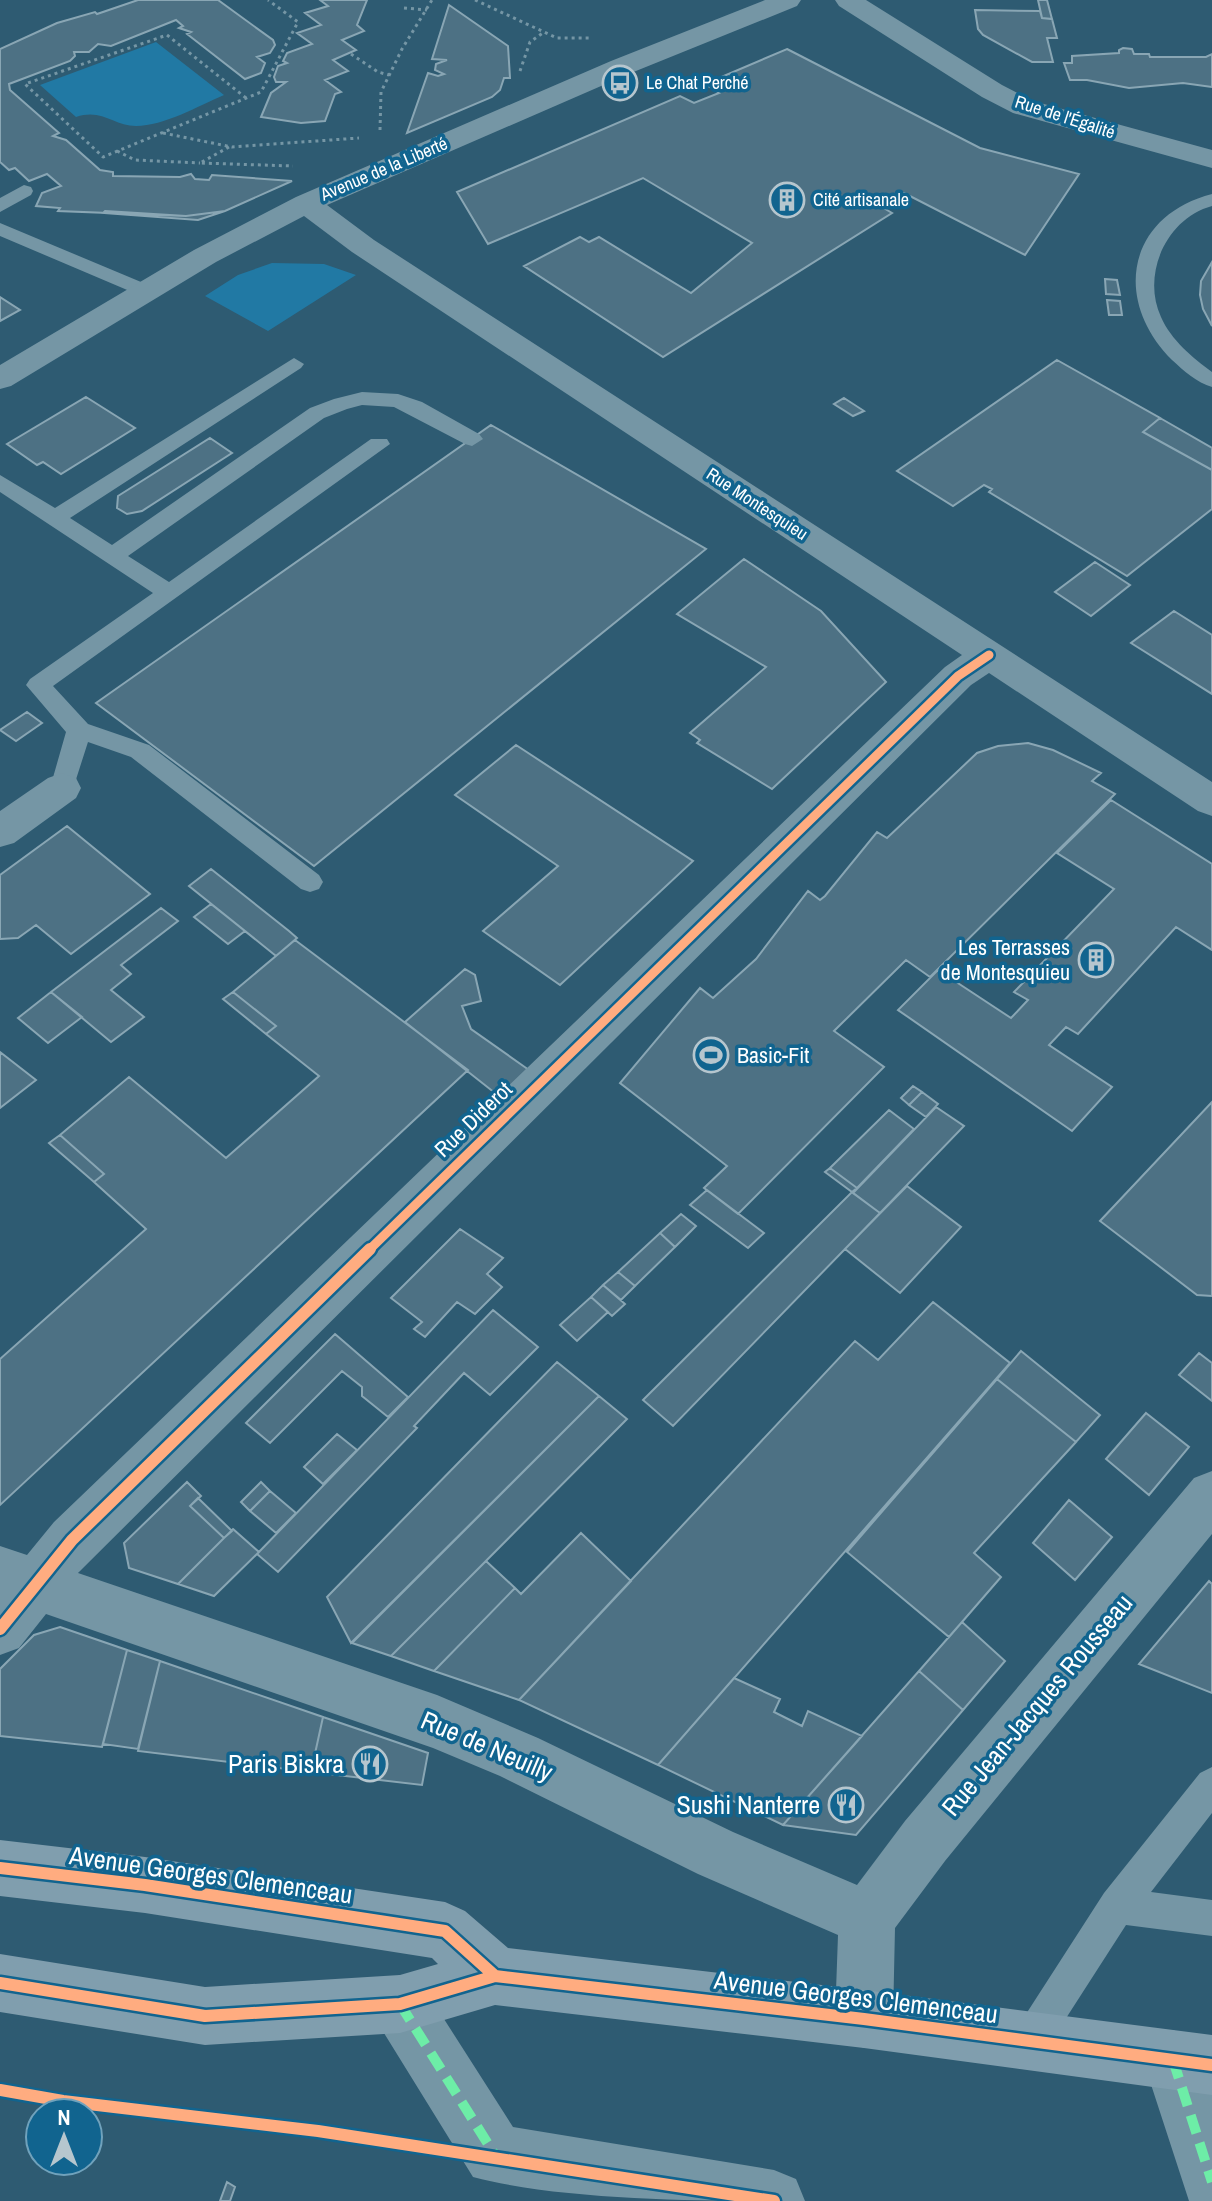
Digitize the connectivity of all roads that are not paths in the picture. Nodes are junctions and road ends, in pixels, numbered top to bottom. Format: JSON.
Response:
{"nodes":[{"id":1,"x":787,"y":0,"type":"edge"},
{"id":2,"x":848,"y":0,"type":"edge"},
{"id":3,"x":1212,"y":159,"type":"edge"},
{"id":4,"x":24,"y":191,"type":"dead end"},
{"id":5,"x":1212,"y":200,"type":"edge"},
{"id":6,"x":306,"y":203,"type":"junction"},
{"id":7,"x":0,"y":206,"type":"edge"},
{"id":8,"x":0,"y":229,"type":"edge"},
{"id":9,"x":146,"y":291,"type":"junction"},
{"id":10,"x":294,"y":364,"type":"dead end"},
{"id":11,"x":0,"y":379,"type":"edge"},
{"id":12,"x":1212,"y":381,"type":"edge"},
{"id":13,"x":472,"y":439,"type":"dead end"},
{"id":14,"x":379,"y":444,"type":"dead end"},
{"id":15,"x":0,"y":482,"type":"edge"},
{"id":16,"x":54,"y":518,"type":"junction"},
{"id":17,"x":112,"y":556,"type":"junction"},
{"id":18,"x":169,"y":593,"type":"junction"},
{"id":19,"x":989,"y":655,"type":"junction"},
{"id":20,"x":79,"y":730,"type":"junction"},
{"id":21,"x":62,"y":788,"type":"joint"},
{"id":22,"x":1212,"y":801,"type":"edge"},
{"id":23,"x":0,"y":832,"type":"edge"},
{"id":24,"x":310,"y":882,"type":"dead end"},
{"id":25,"x":1212,"y":1495,"type":"edge"},
{"id":26,"x":19,"y":1578,"type":"edge"},
{"id":27,"x":0,"y":1629,"type":"edge"},
{"id":28,"x":1212,"y":1785,"type":"edge"},
{"id":29,"x":0,"y":1868,"type":"edge"},
{"id":30,"x":1117,"y":1906,"type":"junction"},
{"id":31,"x":1212,"y":1918,"type":"edge"},
{"id":32,"x":867,"y":1919,"type":"junction"},
{"id":33,"x":495,"y":1976,"type":"junction"},
{"id":34,"x":0,"y":1983,"type":"edge"},
{"id":35,"x":400,"y":2004,"type":"junction"},
{"id":36,"x":864,"y":2019,"type":"junction"},
{"id":37,"x":1030,"y":2041,"type":"junction"},
{"id":38,"x":1192,"y":2062,"type":"edge"},
{"id":39,"x":1212,"y":2182,"type":"edge"},
{"id":40,"x":774,"y":2201,"type":"edge"}],
"edges":[{"from":1,"to":6,"type":"street","name":"Avenue de la Liberté"},
{"from":2,"to":3,"type":"street","name":"Rue de l'Égalité"},
{"from":4,"to":7,"type":"lane"},
{"from":5,"to":12,"type":"lane"},
{"from":6,"to":9,"type":"street","name":"Avenue de la Liberté"},
{"from":6,"to":19,"type":"street","name":"Rue Montesquieu"},
{"from":8,"to":9,"type":"lane"},
{"from":9,"to":11,"type":"street","name":"Avenue de la Liberté"},
{"from":10,"to":16,"type":"lane"},
{"from":13,"to":17,"type":"lane"},
{"from":14,"to":18,"type":"lane"},
{"from":15,"to":16,"type":"lane"},
{"from":16,"to":17,"type":"lane"},
{"from":17,"to":18,"type":"lane"},
{"from":18,"to":20,"type":"lane"},
{"from":19,"to":22,"type":"street","name":"Rue Montesquieu"},
{"from":19,"to":26,"type":"street","name":"Rue Diderot"},
{"from":20,"to":21,"type":"lane"},
{"from":20,"to":24,"type":"lane"},
{"from":21,"to":23,"type":"street"},
{"from":25,"to":32,"type":"street","name":"Rue Jean-Jacques Rousseau"},
{"from":26,"to":27,"type":"street","name":"Rue Diderot"},
{"from":26,"to":32,"type":"street","name":"Rue de Neuilly"},
{"from":28,"to":30,"type":"lane"},
{"from":29,"to":33,"type":"main road","name":"Avenue Georges Clemenceau"},
{"from":30,"to":31,"type":"lane"},
{"from":30,"to":37,"type":"lane"},
{"from":32,"to":36,"type":"street"},
{"from":33,"to":35,"type":"main road","name":"Avenue Georges Clemenceau"},
{"from":33,"to":36,"type":"main road","name":"Avenue Georges Clemenceau"},
{"from":34,"to":35,"type":"main road","name":"Avenue Georges Clemenceau"},
{"from":35,"to":40,"type":"street"},
{"from":36,"to":37,"type":"main road","name":"Avenue Georges Clemenceau"},
{"from":37,"to":38,"type":"main road","name":"Avenue Georges Clemenceau"},
{"from":38,"to":39,"type":"street"}]}
